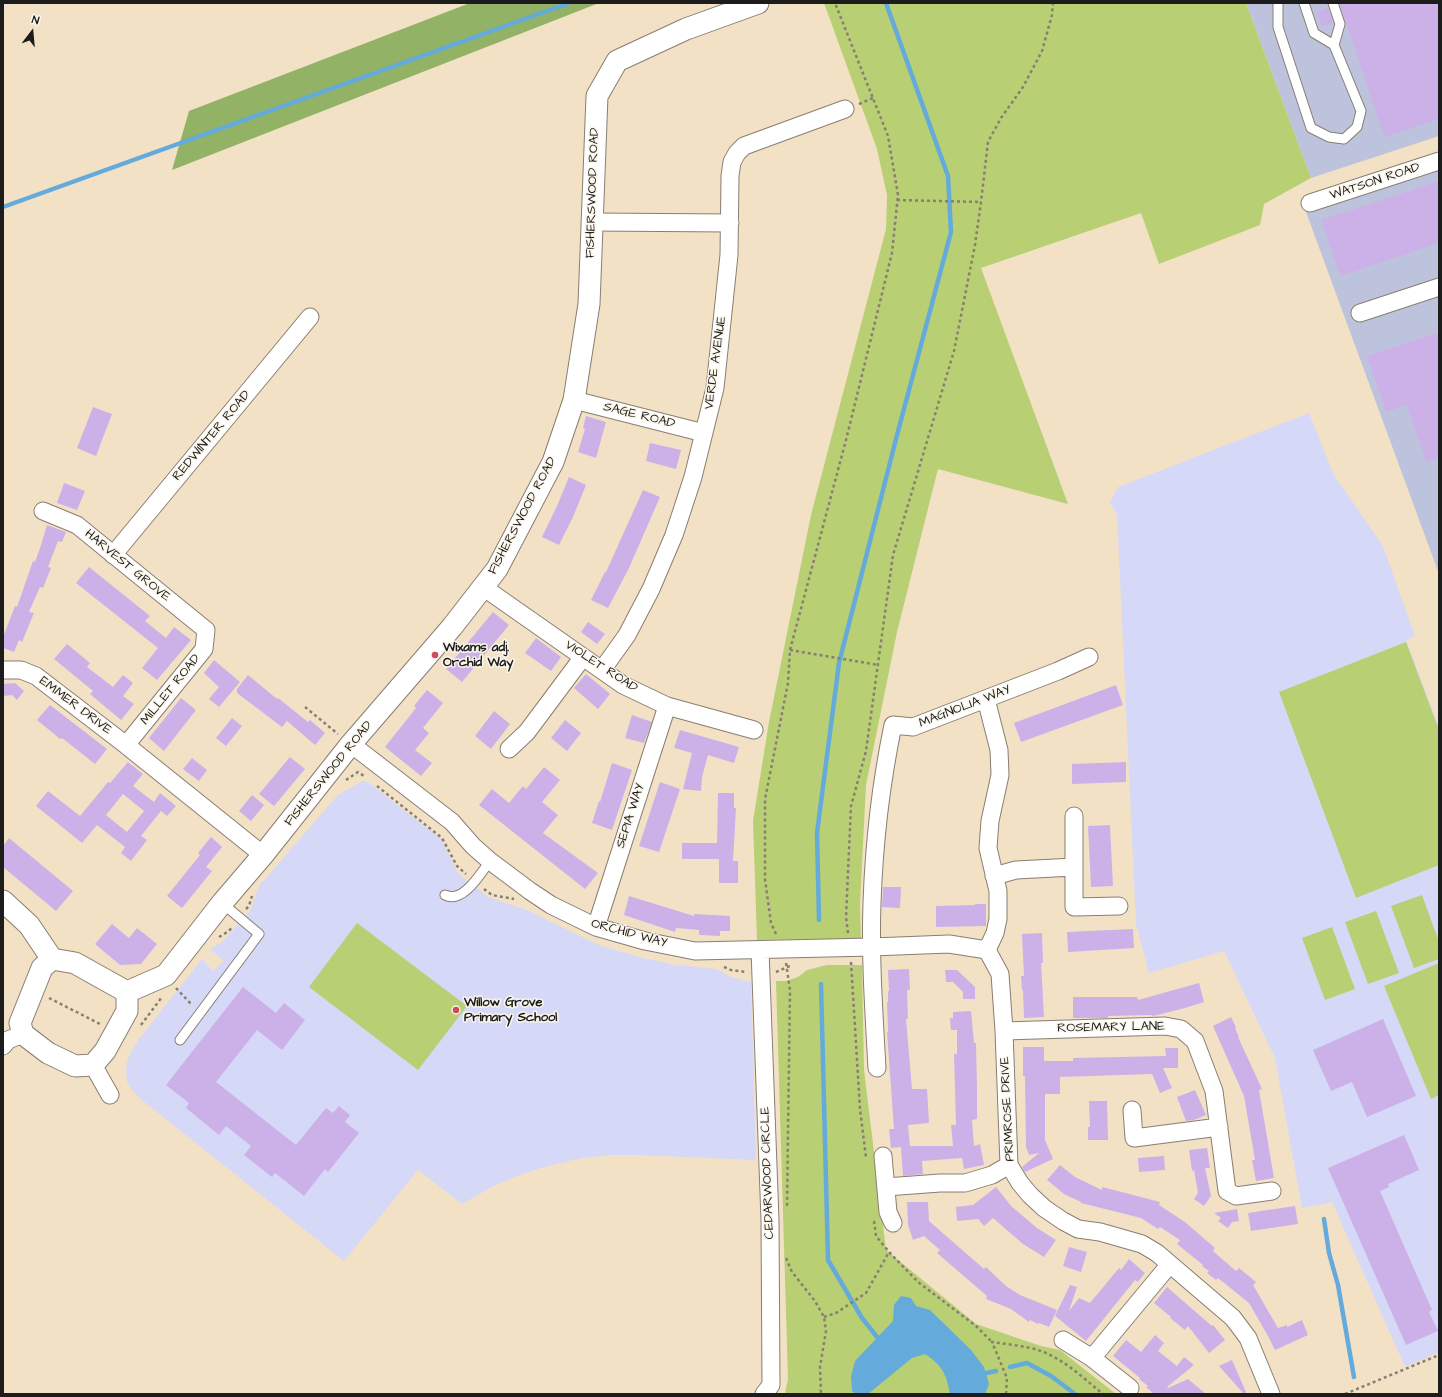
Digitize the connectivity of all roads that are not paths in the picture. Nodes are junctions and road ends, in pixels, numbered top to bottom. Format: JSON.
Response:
{"nodes":[{"id":1,"x":758,"y":3,"type":"edge"},
{"id":2,"x":1278,"y":3,"type":"edge"},
{"id":3,"x":1304,"y":3,"type":"edge"},
{"id":4,"x":1333,"y":3,"type":"edge"},
{"id":5,"x":1334,"y":45,"type":"junction"},
{"id":6,"x":845,"y":109,"type":"dead end"},
{"id":7,"x":1439,"y":161,"type":"edge"},
{"id":8,"x":1310,"y":203,"type":"dead end"},
{"id":9,"x":592,"y":222,"type":"junction"},
{"id":10,"x":730,"y":223,"type":"junction"},
{"id":11,"x":1439,"y":286,"type":"edge"},
{"id":12,"x":1360,"y":313,"type":"dead end"},
{"id":13,"x":310,"y":317,"type":"dead end"},
{"id":14,"x":574,"y":400,"type":"junction"},
{"id":15,"x":704,"y":433,"type":"junction"},
{"id":16,"x":43,"y":511,"type":"dead end"},
{"id":17,"x":113,"y":555,"type":"junction"},
{"id":18,"x":483,"y":587,"type":"junction"},
{"id":19,"x":206,"y":630,"type":"joint"},
{"id":20,"x":583,"y":657,"type":"junction"},
{"id":21,"x":1090,"y":657,"type":"dead end"},
{"id":22,"x":3,"y":670,"type":"edge"},
{"id":23,"x":602,"y":670,"type":"junction"},
{"id":24,"x":986,"y":699,"type":"junction"},
{"id":25,"x":667,"y":706,"type":"junction"},
{"id":26,"x":754,"y":730,"type":"dead end"},
{"id":27,"x":124,"y":744,"type":"junction"},
{"id":28,"x":351,"y":744,"type":"junction"},
{"id":29,"x":509,"y":749,"type":"dead end"},
{"id":30,"x":1074,"y":816,"type":"dead end"},
{"id":31,"x":263,"y":855,"type":"junction"},
{"id":32,"x":490,"y":861,"type":"junction"},
{"id":33,"x":1074,"y":867,"type":"junction"},
{"id":34,"x":994,"y":876,"type":"junction"},
{"id":35,"x":445,"y":895,"type":"dead end"},
{"id":36,"x":3,"y":901,"type":"edge"},
{"id":37,"x":222,"y":904,"type":"junction"},
{"id":38,"x":1119,"y":906,"type":"dead end"},
{"id":39,"x":596,"y":927,"type":"junction"},
{"id":40,"x":872,"y":947,"type":"junction"},
{"id":41,"x":760,"y":950,"type":"junction"},
{"id":42,"x":987,"y":950,"type":"junction"},
{"id":43,"x":52,"y":959,"type":"junction"},
{"id":44,"x":127,"y":992,"type":"junction"},
{"id":45,"x":1004,"y":1031,"type":"junction"},
{"id":46,"x":23,"y":1034,"type":"junction"},
{"id":47,"x":180,"y":1040,"type":"dead end"},
{"id":48,"x":3,"y":1046,"type":"edge"},
{"id":49,"x":93,"y":1065,"type":"junction"},
{"id":50,"x":877,"y":1068,"type":"dead end"},
{"id":51,"x":110,"y":1094,"type":"dead end"},
{"id":52,"x":1132,"y":1110,"type":"dead end"},
{"id":53,"x":1220,"y":1127,"type":"junction"},
{"id":54,"x":884,"y":1156,"type":"dead end"},
{"id":55,"x":1009,"y":1164,"type":"junction"},
{"id":56,"x":886,"y":1187,"type":"junction"},
{"id":57,"x":1272,"y":1191,"type":"dead end"},
{"id":58,"x":893,"y":1223,"type":"dead end"},
{"id":59,"x":1170,"y":1264,"type":"junction"},
{"id":60,"x":1063,"y":1340,"type":"dead end"},
{"id":61,"x":1092,"y":1358,"type":"junction"},
{"id":62,"x":1130,"y":1388,"type":"dead end"},
{"id":63,"x":764,"y":1394,"type":"edge"},
{"id":64,"x":1271,"y":1394,"type":"edge"}],
"edges":[{"from":1,"to":9,"type":"street","name":"FISHERSWOOD ROAD"},
{"from":2,"to":5,"type":"lane"},
{"from":3,"to":5,"type":"lane"},
{"from":4,"to":5,"type":"lane"},
{"from":6,"to":10,"type":"street","name":"VERDE AVENUE"},
{"from":7,"to":8,"type":"street","name":"WATSON ROAD"},
{"from":9,"to":10,"type":"street"},
{"from":9,"to":14,"type":"street","name":"FISHERSWOOD ROAD"},
{"from":10,"to":15,"type":"street","name":"VERDE AVENUE"},
{"from":11,"to":12,"type":"street"},
{"from":13,"to":17,"type":"street","name":"REDWINTER ROAD"},
{"from":14,"to":15,"type":"street","name":"SAGE ROAD"},
{"from":14,"to":18,"type":"street","name":"FISHERSWOOD ROAD"},
{"from":15,"to":23,"type":"street","name":"VERDE AVENUE"},
{"from":16,"to":17,"type":"street","name":"HARVEST GROVE"},
{"from":17,"to":19,"type":"street","name":"HARVEST GROVE"},
{"from":18,"to":20,"type":"street","name":"VIOLET ROAD"},
{"from":18,"to":28,"type":"street","name":"FISHERSWOOD ROAD"},
{"from":19,"to":27,"type":"street","name":"MILLET ROAD"},
{"from":20,"to":23,"type":"street","name":"VIOLET ROAD"},
{"from":20,"to":29,"type":"street"},
{"from":21,"to":24,"type":"street","name":"MAGNOLIA WAY"},
{"from":22,"to":27,"type":"street","name":"EMMER DRIVE"},
{"from":23,"to":25,"type":"street","name":"VIOLET ROAD"},
{"from":24,"to":34,"type":"street"},
{"from":24,"to":40,"type":"street","name":"MAGNOLIA WAY"},
{"from":25,"to":26,"type":"street","name":"VIOLET ROAD"},
{"from":25,"to":39,"type":"street","name":"SEPIA WAY"},
{"from":27,"to":31,"type":"street","name":"EMMER DRIVE"},
{"from":28,"to":31,"type":"street","name":"FISHERSWOOD ROAD"},
{"from":28,"to":32,"type":"street","name":"ORCHID WAY"},
{"from":30,"to":33,"type":"street"},
{"from":31,"to":37,"type":"street","name":"FISHERSWOOD ROAD"},
{"from":32,"to":35,"type":"lane"},
{"from":32,"to":39,"type":"street","name":"ORCHID WAY"},
{"from":33,"to":34,"type":"street"},
{"from":33,"to":38,"type":"street"},
{"from":34,"to":42,"type":"street"},
{"from":36,"to":43,"type":"street"},
{"from":37,"to":44,"type":"street","name":"FISHERSWOOD ROAD"},
{"from":37,"to":47,"type":"lane"},
{"from":39,"to":41,"type":"street","name":"ORCHID WAY"},
{"from":40,"to":41,"type":"street","name":"ORCHID WAY"},
{"from":40,"to":42,"type":"street","name":"ORCHID WAY"},
{"from":40,"to":50,"type":"street"},
{"from":41,"to":63,"type":"street","name":"CEDARWOOD CIRCLE"},
{"from":42,"to":45,"type":"street","name":"PRIMROSE DRIVE"},
{"from":43,"to":44,"type":"street"},
{"from":43,"to":46,"type":"street"},
{"from":44,"to":49,"type":"street"},
{"from":45,"to":53,"type":"street","name":"ROSEMARY LANE"},
{"from":45,"to":55,"type":"street","name":"PRIMROSE DRIVE"},
{"from":46,"to":48,"type":"street"},
{"from":46,"to":49,"type":"street"},
{"from":49,"to":51,"type":"street"},
{"from":52,"to":53,"type":"street"},
{"from":53,"to":57,"type":"street","name":"ROSEMARY LANE"},
{"from":54,"to":56,"type":"street"},
{"from":55,"to":56,"type":"street"},
{"from":55,"to":59,"type":"street","name":"PRIMROSE DRIVE"},
{"from":56,"to":58,"type":"street"},
{"from":59,"to":61,"type":"street"},
{"from":59,"to":64,"type":"street","name":"PRIMROSE DRIVE"},
{"from":60,"to":61,"type":"street"},
{"from":61,"to":62,"type":"street"}]}
